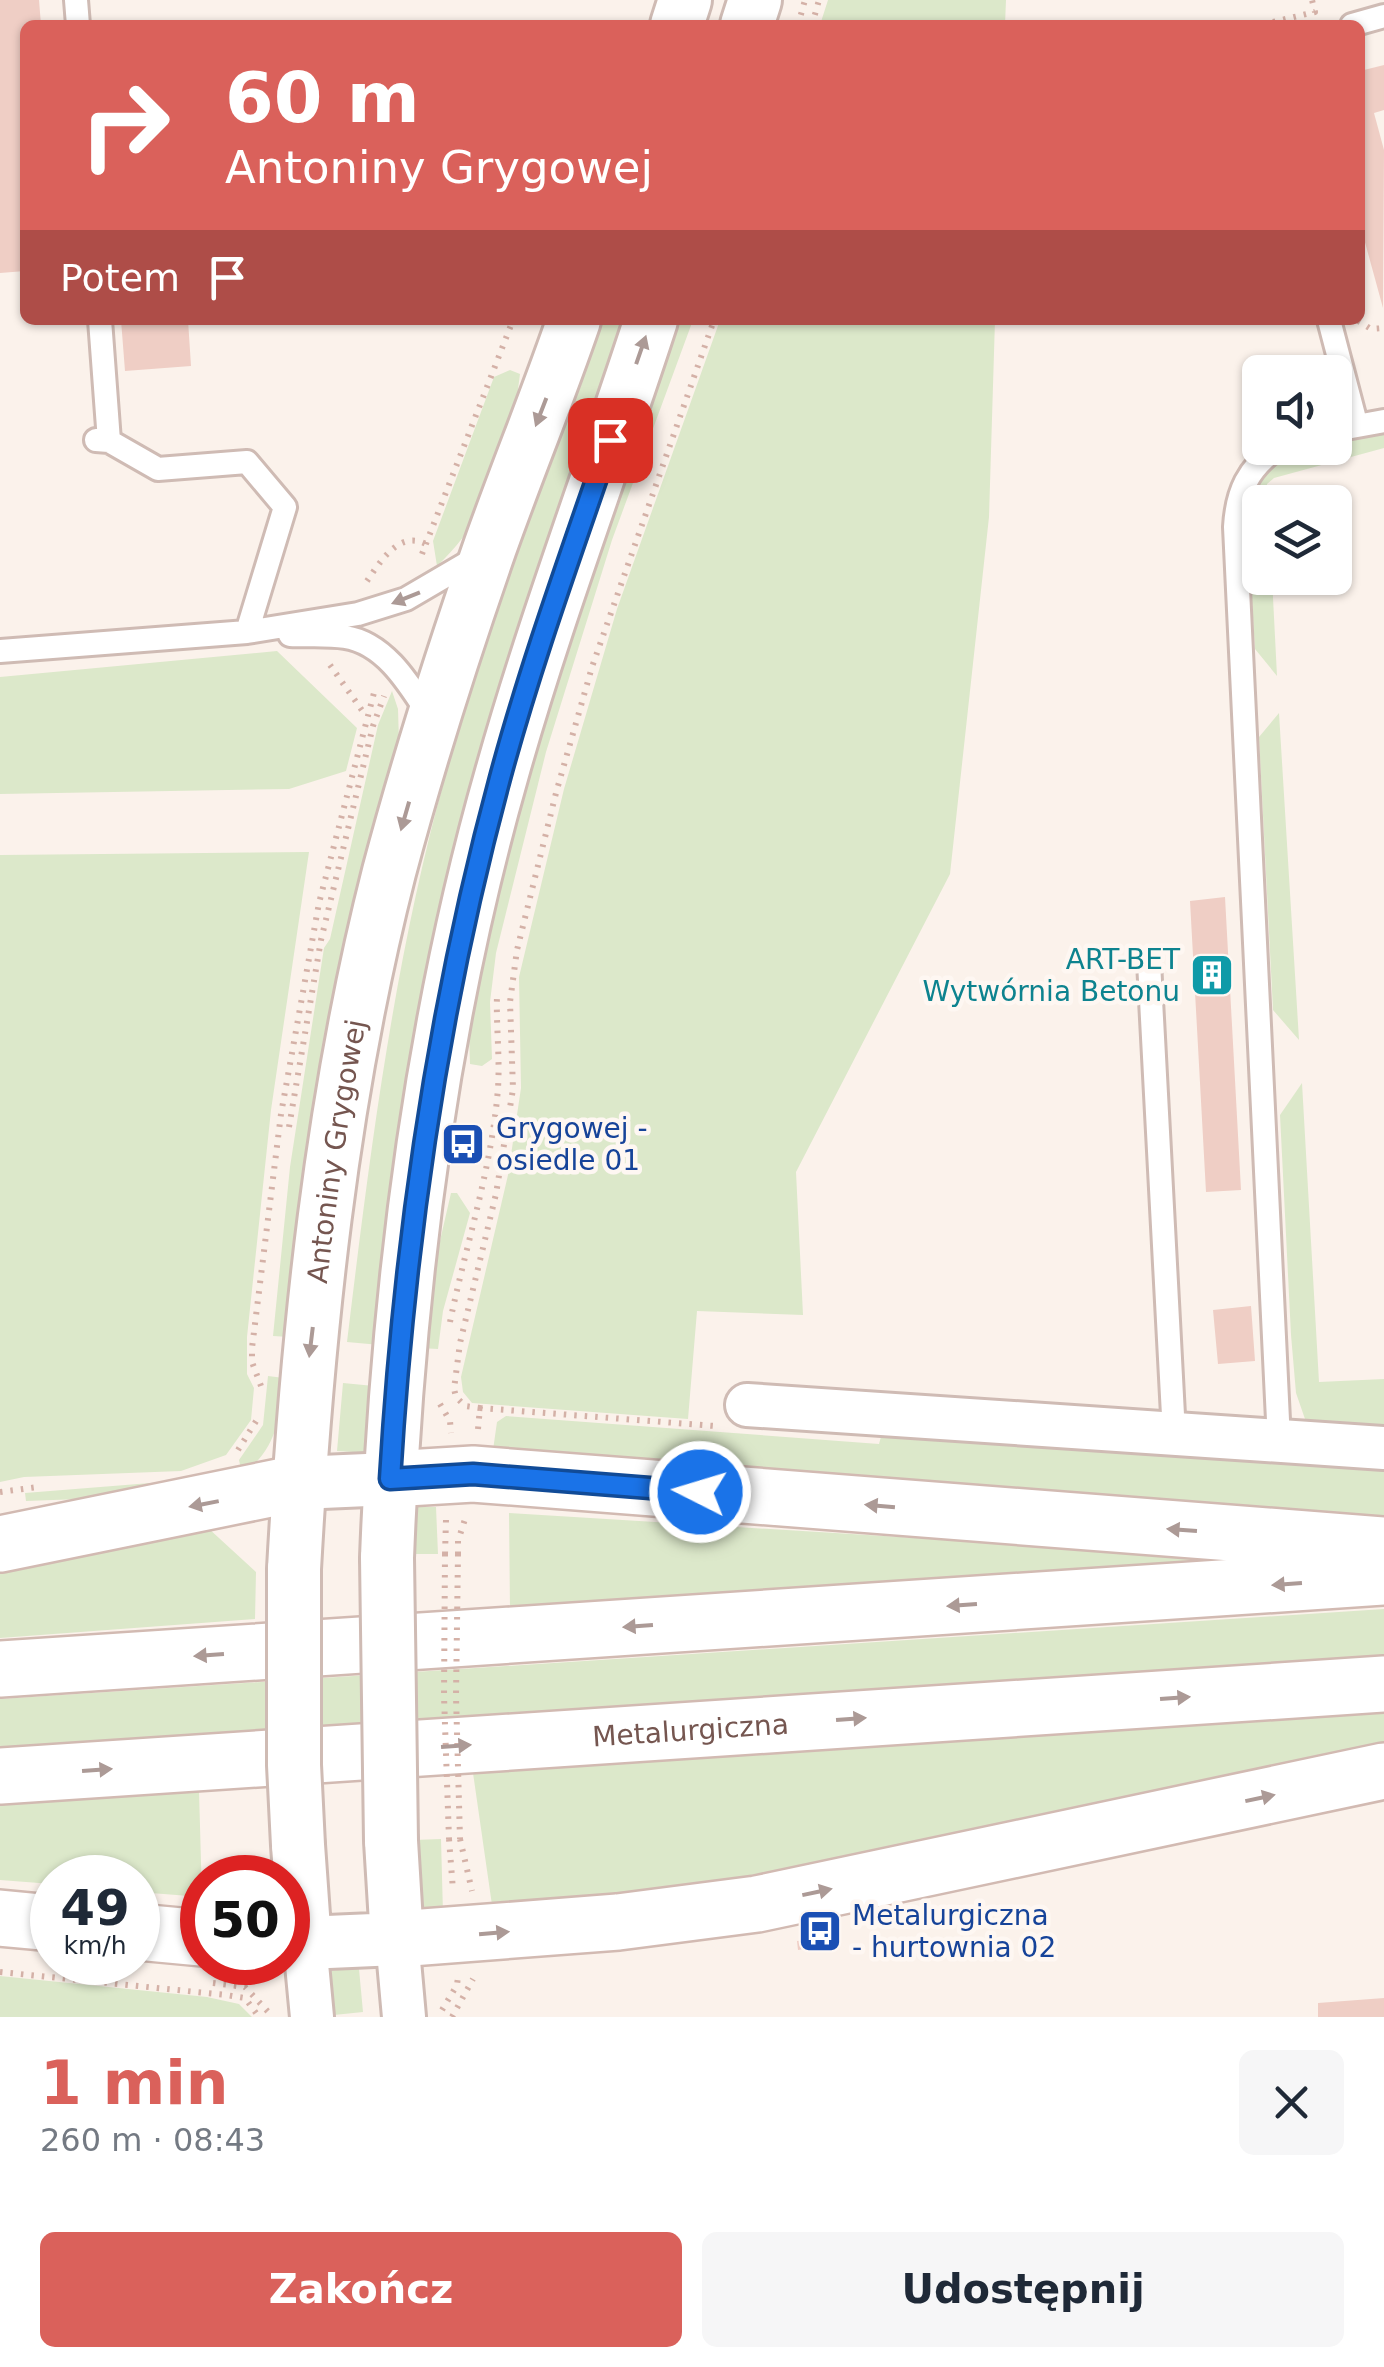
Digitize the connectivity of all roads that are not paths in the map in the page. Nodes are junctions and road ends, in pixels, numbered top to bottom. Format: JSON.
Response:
{"nodes":[{"id":1,"x":100,"y":325,"type":"edge"},
{"id":2,"x":572,"y":325,"type":"edge"},
{"id":3,"x":650,"y":325,"type":"edge"},
{"id":4,"x":1330,"y":325,"type":"edge"},
{"id":5,"x":1335,"y":355,"type":"edge"},
{"id":6,"x":1384,"y":421,"type":"edge"},
{"id":7,"x":1352,"y":426,"type":"edge"},
{"id":8,"x":1257,"y":465,"type":"edge"},
{"id":9,"x":490,"y":548,"type":"junction"},
{"id":10,"x":246,"y":632,"type":"junction"},
{"id":11,"x":0,"y":652,"type":"edge"},
{"id":12,"x":434,"y":723,"type":"junction"},
{"id":13,"x":1149,"y":962,"type":"dead end"},
{"id":14,"x":747,"y":1404,"type":"dead end"},
{"id":15,"x":1174,"y":1434,"type":"junction"},
{"id":16,"x":1279,"y":1441,"type":"junction"},
{"id":17,"x":1384,"y":1448,"type":"edge"},
{"id":18,"x":390,"y":1479,"type":"junction"},
{"id":19,"x":299,"y":1483,"type":"junction"},
{"id":20,"x":0,"y":1544,"type":"edge"},
{"id":21,"x":1384,"y":1546,"type":"edge"},
{"id":22,"x":1384,"y":1577,"type":"edge"},
{"id":23,"x":0,"y":1668,"type":"edge"},
{"id":24,"x":1384,"y":1684,"type":"edge"},
{"id":25,"x":1384,"y":1771,"type":"edge"},
{"id":26,"x":0,"y":1776,"type":"edge"},
{"id":27,"x":298,"y":1855,"type":"edge"},
{"id":28,"x":0,"y":1918,"type":"edge"},
{"id":29,"x":30,"y":1921,"type":"edge"},
{"id":30,"x":397,"y":1939,"type":"junction"},
{"id":31,"x":310,"y":1942,"type":"edge"},
{"id":32,"x":305,"y":1985,"type":"edge"},
{"id":33,"x":312,"y":2017,"type":"edge"},
{"id":34,"x":404,"y":2017,"type":"edge"}],
"edges":[{"from":1,"to":10,"type":"lane"},
{"from":2,"to":9,"type":"street","name":"Antoniny Grygowej","one_way":true},
{"from":18,"to":3,"type":"street","one_way":true},
{"from":4,"to":5,"type":"lane"},
{"from":6,"to":7,"type":"lane"},
{"from":8,"to":16,"type":"lane"},
{"from":9,"to":10,"type":"lane"},
{"from":9,"to":12,"type":"street","name":"Antoniny Grygowej"},
{"from":10,"to":11,"type":"lane"},
{"from":10,"to":12,"type":"lane"},
{"from":12,"to":19,"type":"street","name":"Antoniny Grygowej","one_way":true},
{"from":13,"to":15,"type":"lane"},
{"from":14,"to":15,"type":"street"},
{"from":15,"to":16,"type":"street"},
{"from":16,"to":17,"type":"street"},
{"from":18,"to":19,"type":"street"},
{"from":21,"to":18,"type":"main road","one_way":true},
{"from":18,"to":30,"type":"street","bridge":true},
{"from":19,"to":20,"type":"main road","one_way":true},
{"from":19,"to":27,"type":"street","name":"Antoniny Grygowej","bridge":true},
{"from":22,"to":23,"type":"main road","one_way":true},
{"from":26,"to":24,"type":"main road","name":"Metalurgiczna","one_way":true},
{"from":30,"to":25,"type":"main road","one_way":true},
{"from":28,"to":29,"type":"main road"},
{"from":30,"to":31,"type":"street"},
{"from":30,"to":34,"type":"street"},
{"from":32,"to":33,"type":"street","name":"Antoniny Grygowej"}]}
